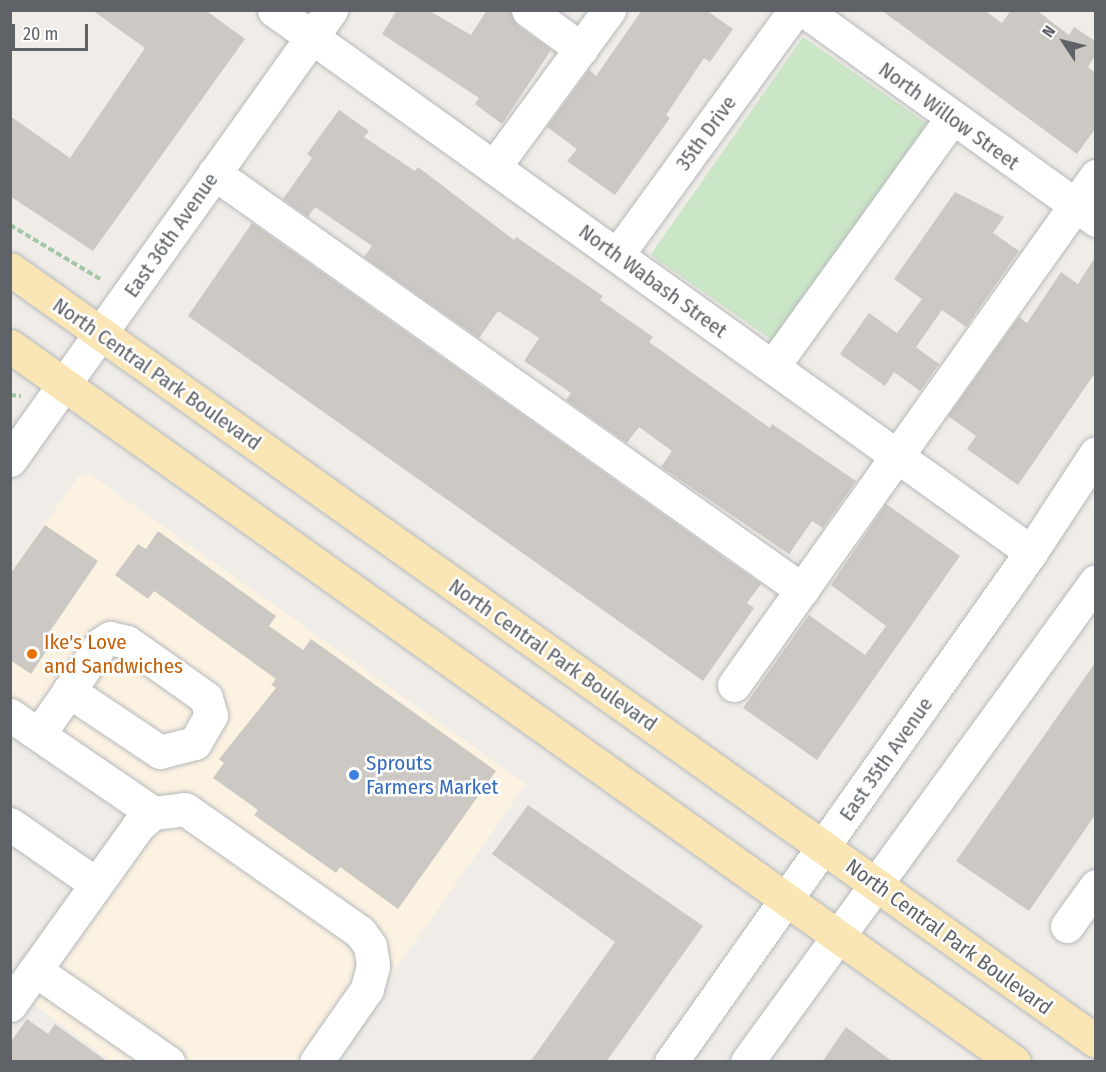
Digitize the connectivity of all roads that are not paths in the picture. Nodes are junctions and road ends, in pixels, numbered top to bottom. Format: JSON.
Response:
{"nodes":[{"id":1,"x":274,"y":10,"type":"edge"},
{"id":2,"x":331,"y":10,"type":"edge"},
{"id":3,"x":528,"y":10,"type":"edge"},
{"id":4,"x":609,"y":10,"type":"edge"},
{"id":5,"x":795,"y":10,"type":"edge"},
{"id":6,"x":804,"y":10,"type":"edge"},
{"id":7,"x":312,"y":37,"type":"junction"},
{"id":8,"x":581,"y":49,"type":"junction"},
{"id":9,"x":951,"y":119,"type":"junction"},
{"id":10,"x":494,"y":167,"type":"junction"},
{"id":11,"x":214,"y":173,"type":"junction"},
{"id":12,"x":1095,"y":176,"type":"edge"},
{"id":13,"x":1085,"y":213,"type":"edge"},
{"id":14,"x":617,"y":255,"type":"junction"},
{"id":15,"x":10,"y":269,"type":"edge"},
{"id":16,"x":101,"y":334,"type":"junction"},
{"id":17,"x":10,"y":346,"type":"edge"},
{"id":18,"x":772,"y":366,"type":"junction"},
{"id":19,"x":64,"y":385,"type":"junction"},
{"id":20,"x":1095,"y":453,"type":"edge"},
{"id":21,"x":897,"y":455,"type":"junction"},
{"id":22,"x":10,"y":460,"type":"edge"},
{"id":23,"x":1032,"y":552,"type":"junction"},
{"id":24,"x":802,"y":590,"type":"junction"},
{"id":25,"x":1093,"y":590,"type":"edge"},
{"id":26,"x":734,"y":685,"type":"dead end"},
{"id":27,"x":69,"y":691,"type":"dead end"},
{"id":28,"x":10,"y":715,"type":"edge"},
{"id":29,"x":39,"y":734,"type":"junction"},
{"id":30,"x":153,"y":813,"type":"junction"},
{"id":31,"x":10,"y":824,"type":"edge"},
{"id":32,"x":824,"y":847,"type":"junction"},
{"id":33,"x":96,"y":884,"type":"junction"},
{"id":34,"x":878,"y":885,"type":"junction"},
{"id":35,"x":1095,"y":886,"type":"edge"},
{"id":36,"x":786,"y":900,"type":"junction"},
{"id":37,"x":1067,"y":926,"type":"dead end"},
{"id":38,"x":837,"y":936,"type":"junction"},
{"id":39,"x":35,"y":970,"type":"junction"},
{"id":40,"x":11,"y":1002,"type":"edge"},
{"id":41,"x":1095,"y":1041,"type":"edge"},
{"id":42,"x":168,"y":1062,"type":"edge"},
{"id":43,"x":316,"y":1062,"type":"edge"},
{"id":44,"x":671,"y":1062,"type":"edge"},
{"id":45,"x":747,"y":1062,"type":"edge"},
{"id":46,"x":1014,"y":1062,"type":"edge"}],
"edges":[{"from":1,"to":7,"type":"street","name":"North Wabash Street"},
{"from":2,"to":7,"type":"street","name":"East 36th Avenue"},
{"from":3,"to":8,"type":"street"},
{"from":4,"to":8,"type":"street"},
{"from":5,"to":14,"type":"street","name":"35th Drive"},
{"from":6,"to":9,"type":"street","name":"North Willow Street"},
{"from":7,"to":10,"type":"street","name":"North Wabash Street"},
{"from":7,"to":11,"type":"street","name":"East 36th Avenue"},
{"from":8,"to":10,"type":"street"},
{"from":9,"to":13,"type":"street","name":"North Willow Street"},
{"from":9,"to":18,"type":"street"},
{"from":10,"to":14,"type":"street","name":"North Wabash Street"},
{"from":11,"to":16,"type":"street","name":"East 36th Avenue"},
{"from":11,"to":24,"type":"street"},
{"from":12,"to":13,"type":"street"},
{"from":13,"to":21,"type":"street"},
{"from":14,"to":18,"type":"street","name":"North Wabash Street"},
{"from":15,"to":16,"type":"main road","name":"North Central Park Boulevard"},
{"from":16,"to":19,"type":"street","name":"East 36th Avenue"},
{"from":16,"to":32,"type":"main road","name":"North Central Park Boulevard"},
{"from":17,"to":19,"type":"main road"},
{"from":18,"to":21,"type":"street","name":"North Wabash Street"},
{"from":19,"to":22,"type":"street","name":"East 36th Avenue"},
{"from":19,"to":36,"type":"main road"},
{"from":20,"to":23,"type":"street","name":"East 35th Avenue"},
{"from":21,"to":23,"type":"street","name":"North Wabash Street"},
{"from":21,"to":24,"type":"street"},
{"from":23,"to":32,"type":"street","name":"East 35th Avenue"},
{"from":24,"to":26,"type":"street"},
{"from":25,"to":34,"type":"street"},
{"from":27,"to":29,"type":"street"},
{"from":28,"to":29,"type":"street"},
{"from":29,"to":30,"type":"street"},
{"from":30,"to":33,"type":"street"},
{"from":30,"to":43,"type":"street"},
{"from":31,"to":33,"type":"street"},
{"from":32,"to":34,"type":"main road","name":"North Central Park Boulevard"},
{"from":32,"to":36,"type":"street","name":"East 35th Avenue"},
{"from":33,"to":39,"type":"street"},
{"from":34,"to":38,"type":"street"},
{"from":34,"to":41,"type":"main road","name":"North Central Park Boulevard"},
{"from":35,"to":37,"type":"street"},
{"from":36,"to":38,"type":"main road"},
{"from":36,"to":44,"type":"street","name":"East 35th Avenue"},
{"from":38,"to":45,"type":"street"},
{"from":38,"to":46,"type":"main road"},
{"from":39,"to":40,"type":"street"},
{"from":39,"to":42,"type":"street"}]}
